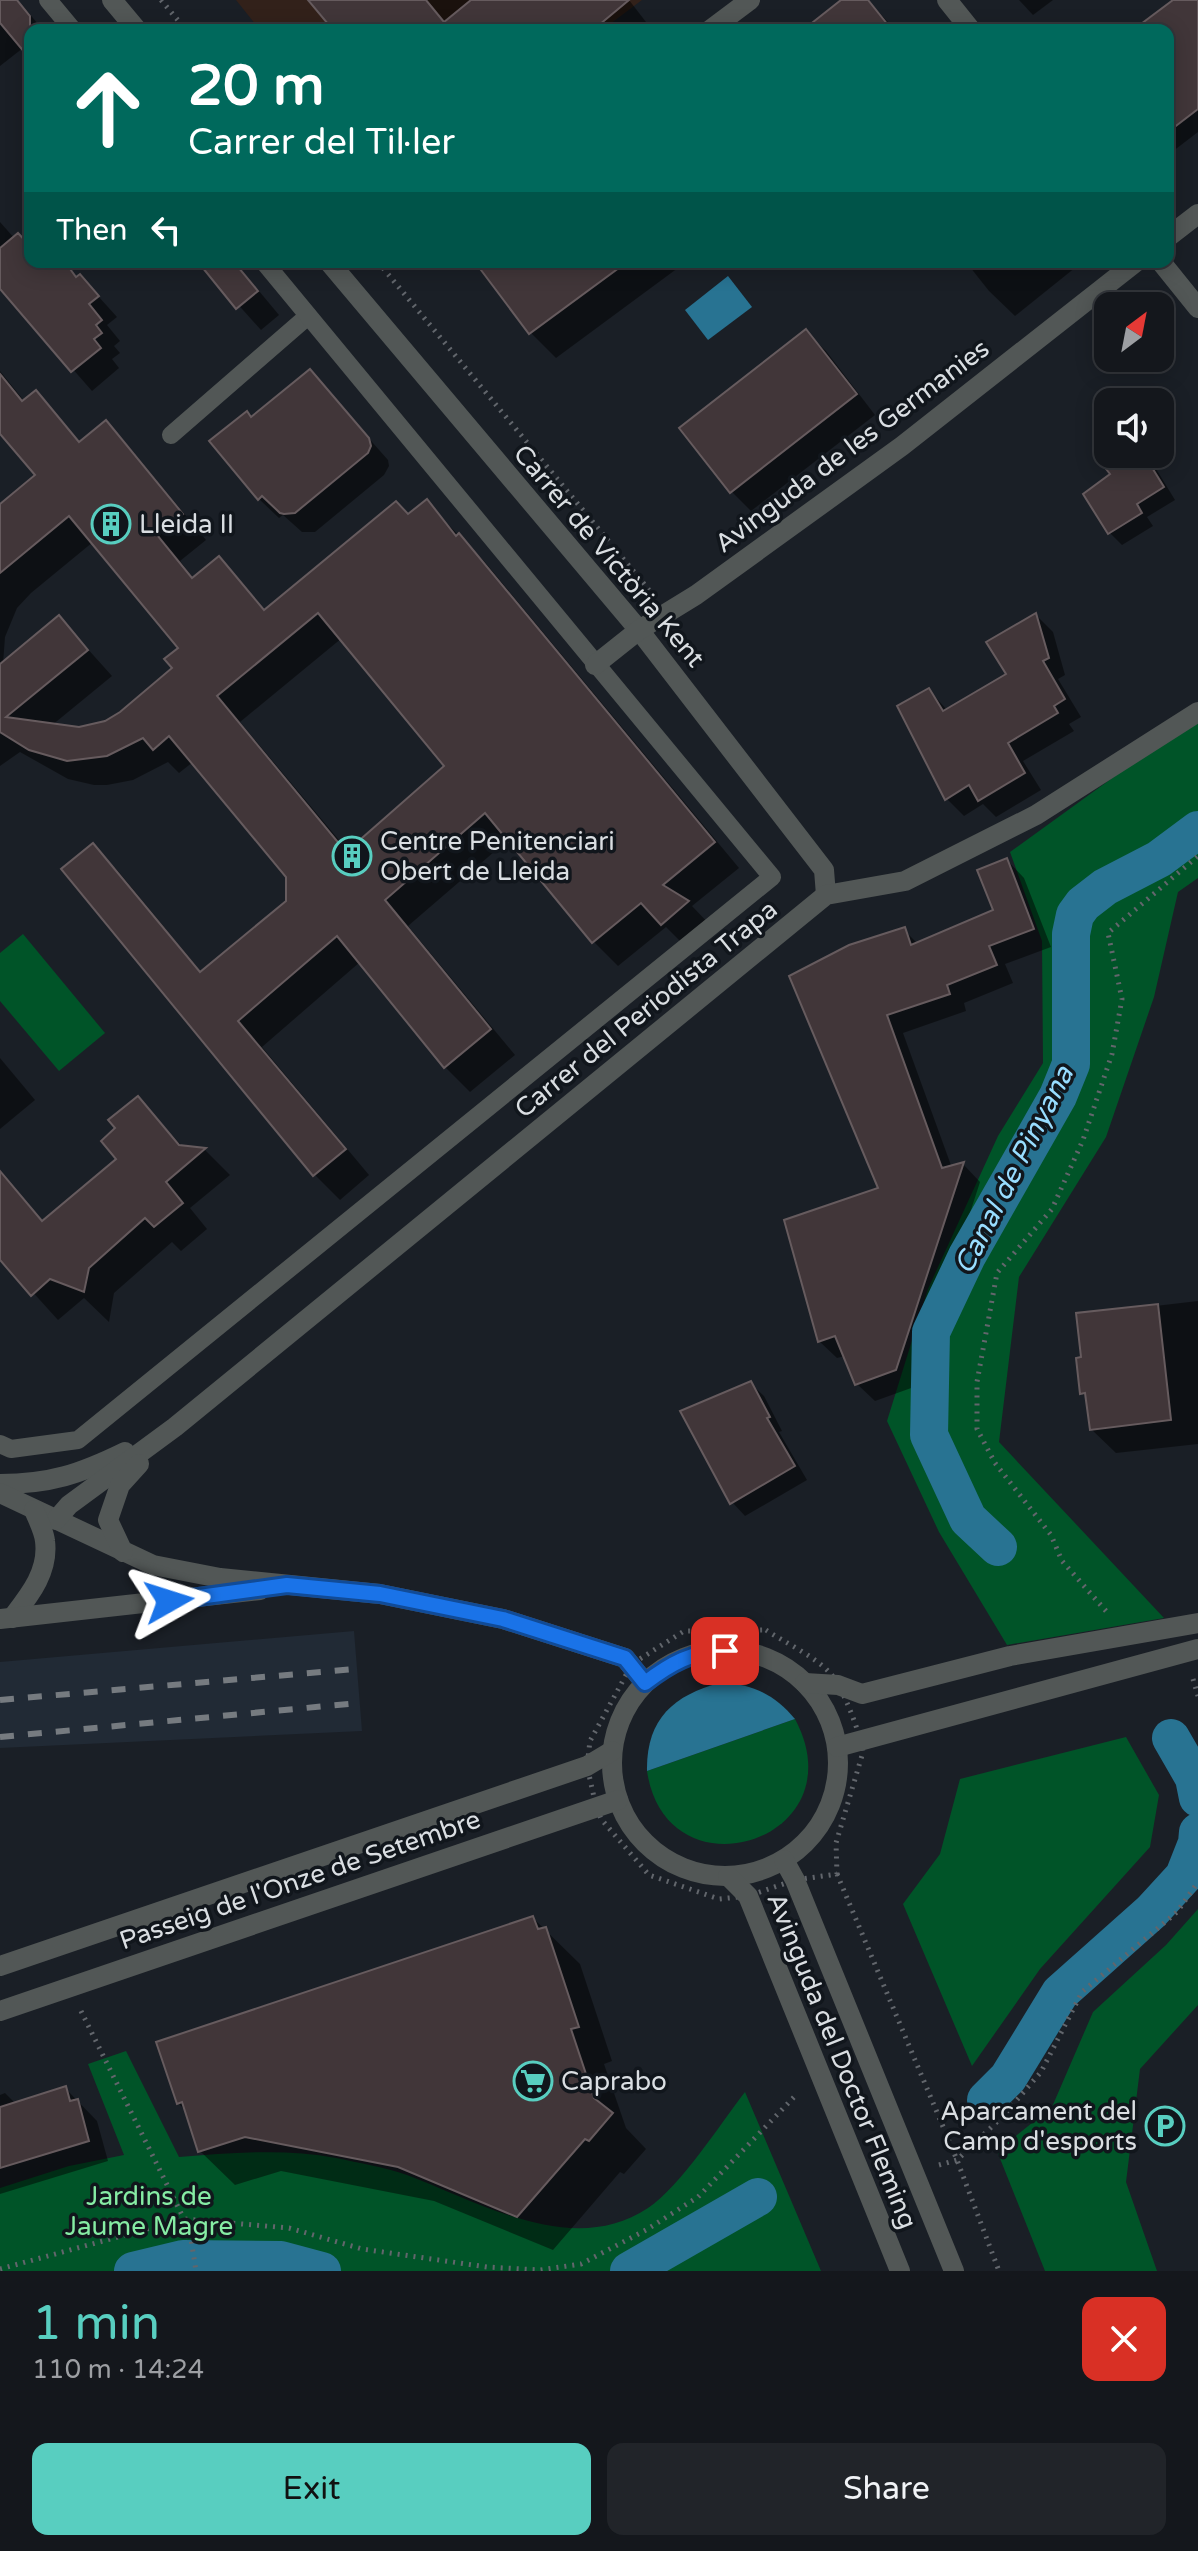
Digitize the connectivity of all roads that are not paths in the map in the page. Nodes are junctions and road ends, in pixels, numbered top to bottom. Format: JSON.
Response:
{"nodes":[{"id":1,"x":48,"y":0,"type":"edge"},
{"id":2,"x":112,"y":0,"type":"edge"},
{"id":3,"x":750,"y":0,"type":"edge"},
{"id":4,"x":947,"y":0,"type":"edge"},
{"id":5,"x":68,"y":24,"type":"edge"},
{"id":6,"x":132,"y":24,"type":"edge"},
{"id":7,"x":718,"y":24,"type":"edge"},
{"id":8,"x":966,"y":24,"type":"edge"},
{"id":9,"x":1198,"y":214,"type":"edge"},
{"id":10,"x":1174,"y":232,"type":"edge"},
{"id":11,"x":269,"y":268,"type":"edge"},
{"id":12,"x":334,"y":268,"type":"edge"},
{"id":13,"x":1128,"y":268,"type":"edge"},
{"id":14,"x":1166,"y":268,"type":"edge"},
{"id":15,"x":1198,"y":308,"type":"edge"},
{"id":16,"x":308,"y":316,"type":"junction"},
{"id":17,"x":171,"y":435,"type":"dead end"},
{"id":18,"x":639,"y":630,"type":"junction"},
{"id":19,"x":595,"y":665,"type":"junction"},
{"id":20,"x":1198,"y":712,"type":"edge"},
{"id":21,"x":826,"y":895,"type":"junction"},
{"id":22,"x":175,"y":1427,"type":"junction"},
{"id":23,"x":0,"y":1444,"type":"edge"},
{"id":24,"x":0,"y":1484,"type":"edge"},
{"id":25,"x":0,"y":1493,"type":"edge"},
{"id":26,"x":34,"y":1510,"type":"junction"},
{"id":27,"x":56,"y":1520,"type":"junction"},
{"id":28,"x":123,"y":1552,"type":"junction"},
{"id":29,"x":287,"y":1585,"type":"junction"},
{"id":30,"x":6,"y":1619,"type":"edge"},
{"id":31,"x":1198,"y":1623,"type":"edge"},
{"id":32,"x":1198,"y":1649,"type":"edge"},
{"id":33,"x":645,"y":1683,"type":"junction"},
{"id":34,"x":805,"y":1683,"type":"junction"},
{"id":35,"x":837,"y":1747,"type":"junction"},
{"id":36,"x":612,"y":1751,"type":"junction"},
{"id":37,"x":618,"y":1800,"type":"junction"},
{"id":38,"x":784,"y":1860,"type":"junction"},
{"id":39,"x":728,"y":1876,"type":"junction"},
{"id":40,"x":0,"y":1966,"type":"edge"},
{"id":41,"x":0,"y":2011,"type":"edge"},
{"id":42,"x":900,"y":2271,"type":"edge"},
{"id":43,"x":954,"y":2271,"type":"edge"}],
"edges":[{"from":1,"to":5,"type":"lane"},
{"from":2,"to":6,"type":"street"},
{"from":3,"to":7,"type":"street"},
{"from":4,"to":8,"type":"street"},
{"from":9,"to":10,"type":"street"},
{"from":11,"to":16,"type":"lane"},
{"from":12,"to":18,"type":"street","name":"Carrer de Victòria Kent"},
{"from":13,"to":18,"type":"street","name":"Avinguda de les Germanies"},
{"from":14,"to":15,"type":"street"},
{"from":16,"to":17,"type":"lane"},
{"from":16,"to":19,"type":"lane"},
{"from":18,"to":19,"type":"street","name":"Avinguda de les Germanies"},
{"from":18,"to":21,"type":"street","name":"Carrer de Victòria Kent"},
{"from":19,"to":23,"type":"lane"},
{"from":20,"to":21,"type":"street","name":"Carrer del Periodista Trapa"},
{"from":21,"to":22,"type":"street","name":"Carrer del Periodista Trapa"},
{"from":22,"to":24,"type":"street","name":"Carrer del Periodista Trapa"},
{"from":22,"to":27,"type":"street","name":"Carrer del Periodista Trapa"},
{"from":22,"to":28,"type":"street","name":"Carrer del Periodista Trapa"},
{"from":25,"to":26,"type":"street"},
{"from":26,"to":27,"type":"street"},
{"from":26,"to":30,"type":"street"},
{"from":27,"to":28,"type":"street"},
{"from":28,"to":29,"type":"street"},
{"from":29,"to":30,"type":"street"},
{"from":29,"to":33,"type":"street"},
{"from":31,"to":34,"type":"street"},
{"from":32,"to":35,"type":"street"},
{"from":33,"to":34,"type":"street"},
{"from":33,"to":36,"type":"street"},
{"from":34,"to":35,"type":"street"},
{"from":35,"to":38,"type":"street"},
{"from":36,"to":37,"type":"street"},
{"from":36,"to":40,"type":"street","name":"Passeig de l'Onze de Setembre"},
{"from":37,"to":39,"type":"street"},
{"from":37,"to":41,"type":"street","name":"Passeig de l'Onze de Setembre"},
{"from":38,"to":39,"type":"street"},
{"from":38,"to":43,"type":"street","name":"Avinguda del Doctor Fleming"},
{"from":39,"to":42,"type":"street","name":"Avinguda del Doctor Fleming"}]}
